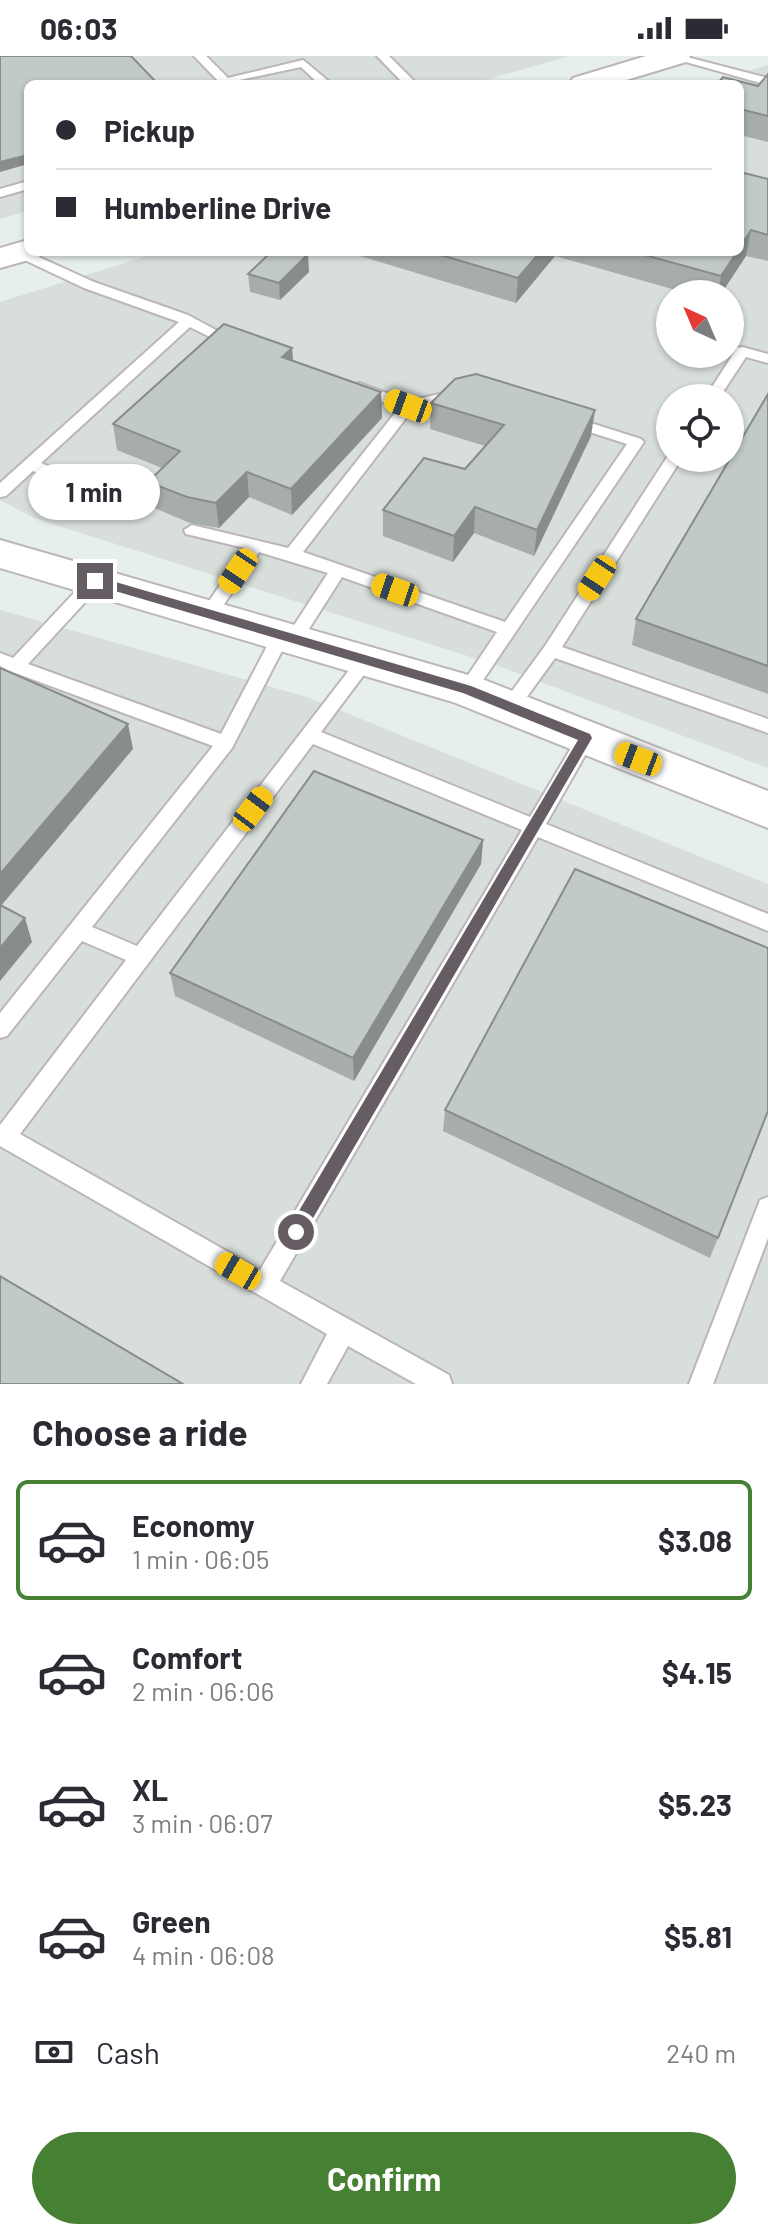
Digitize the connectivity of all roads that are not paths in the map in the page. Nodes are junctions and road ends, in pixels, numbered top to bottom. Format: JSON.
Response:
{"nodes":[{"id":1,"x":200,"y":56,"type":"edge"},
{"id":2,"x":383,"y":56,"type":"edge"},
{"id":3,"x":675,"y":56,"type":"edge"},
{"id":4,"x":224,"y":80,"type":"edge"},
{"id":5,"x":234,"y":80,"type":"edge"},
{"id":6,"x":322,"y":80,"type":"edge"},
{"id":7,"x":407,"y":80,"type":"edge"},
{"id":8,"x":596,"y":80,"type":"edge"},
{"id":9,"x":768,"y":82,"type":"edge"},
{"id":10,"x":24,"y":186,"type":"edge"},
{"id":11,"x":0,"y":193,"type":"edge"},
{"id":12,"x":16,"y":253,"type":"edge"},
{"id":13,"x":188,"y":321,"type":"junction"},
{"id":14,"x":252,"y":350,"type":"edge"},
{"id":15,"x":768,"y":359,"type":"edge"},
{"id":16,"x":337,"y":380,"type":"edge"},
{"id":17,"x":721,"y":384,"type":"edge"},
{"id":18,"x":476,"y":392,"type":"edge"},
{"id":19,"x":408,"y":406,"type":"junction"},
{"id":20,"x":549,"y":414,"type":"edge"},
{"id":21,"x":30,"y":464,"type":"junction"},
{"id":22,"x":665,"y":472,"type":"edge"},
{"id":23,"x":0,"y":492,"type":"edge"},
{"id":24,"x":134,"y":508,"type":"dead end"},
{"id":25,"x":192,"y":530,"type":"dead end"},
{"id":26,"x":254,"y":547,"type":"junction"},
{"id":27,"x":0,"y":554,"type":"edge"},
{"id":28,"x":292,"y":554,"type":"junction"},
{"id":29,"x":338,"y":570,"type":"junction"},
{"id":30,"x":95,"y":581,"type":"junction"},
{"id":31,"x":209,"y":614,"type":"junction"},
{"id":32,"x":507,"y":629,"type":"junction"},
{"id":33,"x":288,"y":637,"type":"junction"},
{"id":34,"x":551,"y":650,"type":"junction"},
{"id":35,"x":366,"y":660,"type":"junction"},
{"id":36,"x":8,"y":662,"type":"edge"},
{"id":37,"x":467,"y":690,"type":"junction"},
{"id":38,"x":510,"y":707,"type":"junction"},
{"id":39,"x":768,"y":726,"type":"edge"},
{"id":40,"x":310,"y":735,"type":"junction"},
{"id":41,"x":586,"y":738,"type":"junction"},
{"id":42,"x":226,"y":743,"type":"junction"},
{"id":43,"x":768,"y":810,"type":"edge"},
{"id":44,"x":534,"y":826,"type":"junction"},
{"id":45,"x":768,"y":923,"type":"edge"},
{"id":46,"x":78,"y":930,"type":"junction"},
{"id":47,"x":140,"y":957,"type":"junction"},
{"id":48,"x":0,"y":1029,"type":"edge"},
{"id":49,"x":2,"y":1140,"type":"edge"},
{"id":50,"x":768,"y":1208,"type":"edge"},
{"id":51,"x":264,"y":1286,"type":"junction"},
{"id":52,"x":343,"y":1330,"type":"junction"},
{"id":53,"x":313,"y":1384,"type":"edge"},
{"id":54,"x":440,"y":1384,"type":"edge"},
{"id":55,"x":701,"y":1384,"type":"edge"}],
"edges":[{"from":1,"to":4,"type":"lane"},
{"from":2,"to":7,"type":"lane"},
{"from":3,"to":8,"type":"street"},
{"from":3,"to":9,"type":"lane"},
{"from":5,"to":6,"type":"lane"},
{"from":10,"to":11,"type":"lane"},
{"from":12,"to":13,"type":"lane"},
{"from":13,"to":14,"type":"lane"},
{"from":13,"to":21,"type":"lane"},
{"from":15,"to":17,"type":"lane"},
{"from":16,"to":19,"type":"lane"},
{"from":18,"to":19,"type":"lane"},
{"from":19,"to":28,"type":"lane"},
{"from":20,"to":32,"type":"lane"},
{"from":21,"to":23,"type":"lane"},
{"from":21,"to":24,"type":"lane"},
{"from":22,"to":34,"type":"lane"},
{"from":25,"to":26,"type":"lane"},
{"from":26,"to":28,"type":"lane"},
{"from":26,"to":31,"type":"lane"},
{"from":27,"to":30,"type":"street"},
{"from":28,"to":29,"type":"lane"},
{"from":29,"to":32,"type":"lane"},
{"from":29,"to":33,"type":"lane"},
{"from":30,"to":31,"type":"street"},
{"from":30,"to":36,"type":"lane"},
{"from":31,"to":33,"type":"street"},
{"from":32,"to":37,"type":"lane"},
{"from":33,"to":35,"type":"street"},
{"from":33,"to":42,"type":"lane"},
{"from":34,"to":38,"type":"lane"},
{"from":34,"to":39,"type":"lane"},
{"from":35,"to":37,"type":"street"},
{"from":35,"to":40,"type":"lane"},
{"from":36,"to":42,"type":"lane"},
{"from":37,"to":38,"type":"street"},
{"from":38,"to":41,"type":"street"},
{"from":40,"to":44,"type":"lane"},
{"from":40,"to":47,"type":"lane"},
{"from":41,"to":43,"type":"street"},
{"from":41,"to":44,"type":"lane"},
{"from":42,"to":46,"type":"lane"},
{"from":44,"to":45,"type":"lane"},
{"from":44,"to":51,"type":"lane"},
{"from":46,"to":47,"type":"lane"},
{"from":46,"to":48,"type":"lane"},
{"from":47,"to":49,"type":"lane"},
{"from":49,"to":51,"type":"lane"},
{"from":50,"to":55,"type":"lane"},
{"from":51,"to":52,"type":"lane"},
{"from":52,"to":53,"type":"lane"},
{"from":52,"to":54,"type":"lane"}]}
